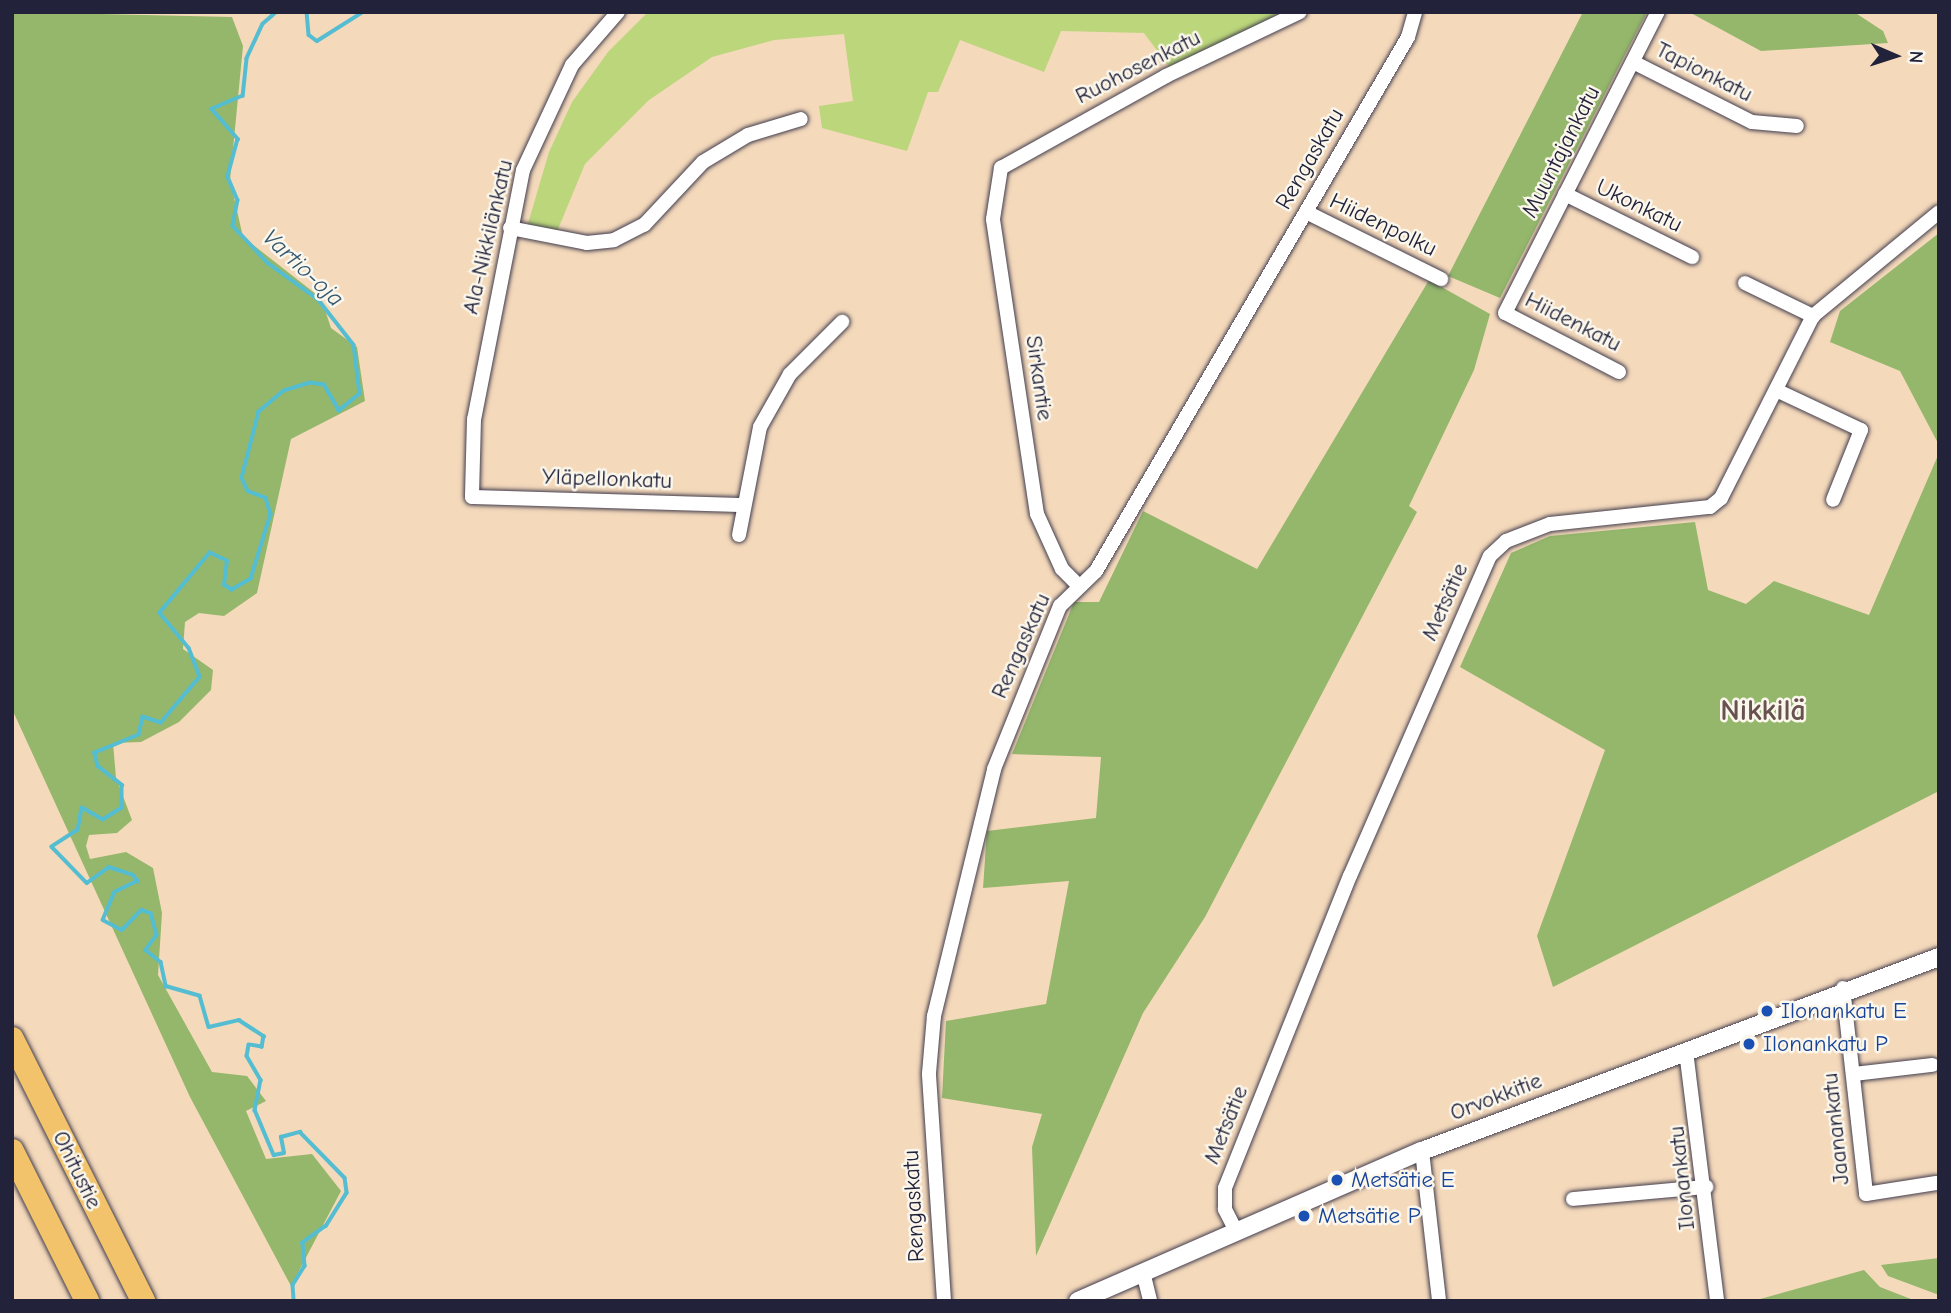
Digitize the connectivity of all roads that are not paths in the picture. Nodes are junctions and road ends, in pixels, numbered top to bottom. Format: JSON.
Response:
{"nodes":[{"id":1,"x":618,"y":12,"type":"edge"},
{"id":2,"x":1300,"y":12,"type":"edge"},
{"id":3,"x":1415,"y":12,"type":"edge"},
{"id":4,"x":1658,"y":12,"type":"edge"},
{"id":5,"x":1633,"y":62,"type":"junction"},
{"id":6,"x":801,"y":119,"type":"dead end"},
{"id":7,"x":1797,"y":126,"type":"dead end"},
{"id":8,"x":1001,"y":168,"type":"joint"},
{"id":9,"x":1565,"y":194,"type":"junction"},
{"id":10,"x":1306,"y":212,"type":"junction"},
{"id":11,"x":1939,"y":212,"type":"edge"},
{"id":12,"x":510,"y":228,"type":"junction"},
{"id":13,"x":1692,"y":257,"type":"dead end"},
{"id":14,"x":1441,"y":279,"type":"dead end"},
{"id":15,"x":1745,"y":283,"type":"dead end"},
{"id":16,"x":1505,"y":313,"type":"joint"},
{"id":17,"x":1814,"y":316,"type":"junction"},
{"id":18,"x":842,"y":322,"type":"dead end"},
{"id":19,"x":1619,"y":372,"type":"dead end"},
{"id":20,"x":1776,"y":390,"type":"junction"},
{"id":21,"x":472,"y":497,"type":"joint"},
{"id":22,"x":1833,"y":500,"type":"dead end"},
{"id":23,"x":741,"y":505,"type":"junction"},
{"id":24,"x":739,"y":535,"type":"dead end"},
{"id":25,"x":1077,"y":584,"type":"junction"},
{"id":26,"x":1939,"y":957,"type":"edge"},
{"id":27,"x":1843,"y":988,"type":"junction"},
{"id":28,"x":12,"y":1040,"type":"edge"},
{"id":29,"x":1686,"y":1051,"type":"junction"},
{"id":30,"x":1932,"y":1065,"type":"dead end"},
{"id":31,"x":1854,"y":1074,"type":"junction"},
{"id":32,"x":12,"y":1151,"type":"edge"},
{"id":33,"x":1422,"y":1151,"type":"junction"},
{"id":34,"x":1936,"y":1183,"type":"dead end"},
{"id":35,"x":1706,"y":1187,"type":"junction"},
{"id":36,"x":1573,"y":1199,"type":"dead end"},
{"id":37,"x":1236,"y":1231,"type":"junction"},
{"id":38,"x":1143,"y":1272,"type":"junction"},
{"id":39,"x":87,"y":1301,"type":"edge"},
{"id":40,"x":143,"y":1301,"type":"edge"},
{"id":41,"x":944,"y":1301,"type":"edge"},
{"id":42,"x":1079,"y":1301,"type":"edge"},
{"id":43,"x":1150,"y":1301,"type":"edge"},
{"id":44,"x":1439,"y":1301,"type":"edge"},
{"id":45,"x":1717,"y":1301,"type":"edge"}],
"edges":[{"from":1,"to":12,"type":"street","name":"Ala-Nikkilänkatu"},
{"from":2,"to":8,"type":"street","name":"Ruohosenkatu"},
{"from":3,"to":10,"type":"street","name":"Rengaskatu"},
{"from":4,"to":5,"type":"street","name":"Muuntajankatu"},
{"from":5,"to":7,"type":"street","name":"Tapionkatu"},
{"from":5,"to":9,"type":"street","name":"Muuntajankatu"},
{"from":6,"to":12,"type":"street"},
{"from":8,"to":25,"type":"street","name":"Sirkantie"},
{"from":9,"to":13,"type":"street","name":"Ukonkatu"},
{"from":9,"to":16,"type":"street","name":"Muuntajankatu"},
{"from":10,"to":14,"type":"street","name":"Hiidenpolku"},
{"from":10,"to":25,"type":"street","name":"Rengaskatu"},
{"from":11,"to":17,"type":"street","name":"Metsätie"},
{"from":12,"to":21,"type":"street","name":"Ala-Nikkilänkatu"},
{"from":15,"to":17,"type":"street"},
{"from":16,"to":19,"type":"street","name":"Hiidenkatu"},
{"from":17,"to":20,"type":"street","name":"Metsätie"},
{"from":18,"to":23,"type":"street"},
{"from":20,"to":22,"type":"street"},
{"from":20,"to":37,"type":"street","name":"Metsätie"},
{"from":21,"to":23,"type":"street","name":"Yläpellonkatu"},
{"from":23,"to":24,"type":"street"},
{"from":25,"to":41,"type":"street","name":"Rengaskatu"},
{"from":26,"to":27,"type":"street","name":"Orvokkitie"},
{"from":27,"to":29,"type":"street","name":"Orvokkitie"},
{"from":27,"to":31,"type":"street","name":"Jaanankatu"},
{"from":28,"to":40,"type":"highway","name":"Ohitustie"},
{"from":29,"to":33,"type":"street","name":"Orvokkitie"},
{"from":29,"to":35,"type":"street","name":"Ilonankatu"},
{"from":30,"to":31,"type":"street"},
{"from":31,"to":34,"type":"street","name":"Jaanankatu"},
{"from":32,"to":39,"type":"highway"},
{"from":33,"to":37,"type":"street","name":"Orvokkitie"},
{"from":33,"to":44,"type":"street"},
{"from":35,"to":36,"type":"street"},
{"from":35,"to":45,"type":"street","name":"Ilonankatu"},
{"from":37,"to":38,"type":"street","name":"Orvokkitie"},
{"from":38,"to":42,"type":"street","name":"Orvokkitie"},
{"from":38,"to":43,"type":"street"}]}
